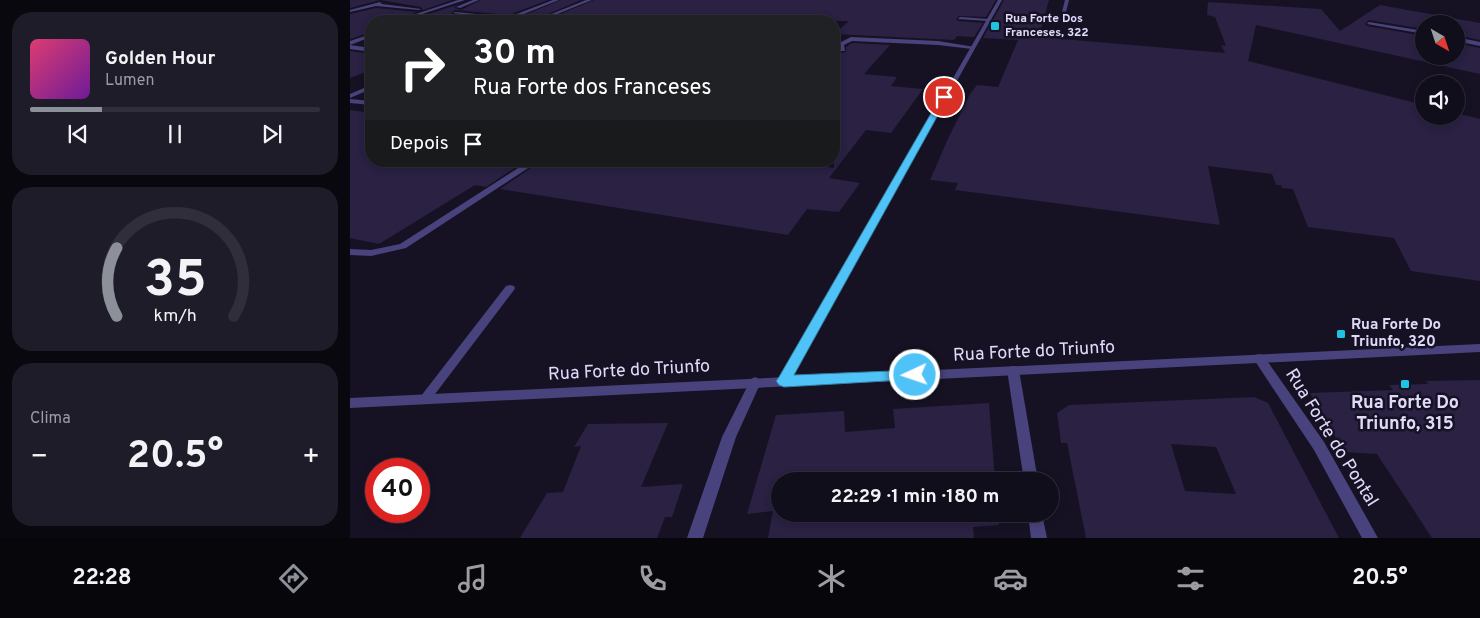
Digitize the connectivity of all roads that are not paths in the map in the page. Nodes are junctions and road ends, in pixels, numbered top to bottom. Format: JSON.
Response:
{"nodes":[{"id":1,"x":389,"y":0,"type":"edge"},
{"id":2,"x":462,"y":0,"type":"edge"},
{"id":3,"x":477,"y":0,"type":"edge"},
{"id":4,"x":557,"y":0,"type":"edge"},
{"id":5,"x":590,"y":0,"type":"edge"},
{"id":6,"x":1000,"y":0,"type":"edge"},
{"id":7,"x":1067,"y":0,"type":"edge"},
{"id":8,"x":374,"y":4,"type":"junction"},
{"id":9,"x":419,"y":9,"type":"dead end"},
{"id":10,"x":350,"y":11,"type":"edge"},
{"id":11,"x":425,"y":12,"type":"junction"},
{"id":12,"x":438,"y":13,"type":"junction"},
{"id":13,"x":454,"y":13,"type":"dead end"},
{"id":14,"x":416,"y":15,"type":"edge"},
{"id":15,"x":432,"y":15,"type":"edge"},
{"id":16,"x":476,"y":15,"type":"edge"},
{"id":17,"x":517,"y":15,"type":"edge"},
{"id":18,"x":551,"y":15,"type":"edge"},
{"id":19,"x":960,"y":18,"type":"dead end"},
{"id":20,"x":988,"y":20,"type":"junction"},
{"id":21,"x":1062,"y":20,"type":"dead end"},
{"id":22,"x":1369,"y":22,"type":"dead end"},
{"id":23,"x":1415,"y":31,"type":"edge"},
{"id":24,"x":365,"y":32,"type":"edge"},
{"id":25,"x":350,"y":36,"type":"edge"},
{"id":26,"x":365,"y":38,"type":"edge"},
{"id":27,"x":1465,"y":42,"type":"edge"},
{"id":28,"x":350,"y":43,"type":"edge"},
{"id":29,"x":1480,"y":44,"type":"edge"},
{"id":30,"x":350,"y":47,"type":"edge"},
{"id":31,"x":972,"y":47,"type":"junction"},
{"id":32,"x":365,"y":49,"type":"edge"},
{"id":33,"x":843,"y":50,"type":"dead end"},
{"id":34,"x":365,"y":90,"type":"edge"},
{"id":35,"x":350,"y":96,"type":"edge"},
{"id":36,"x":350,"y":101,"type":"edge"},
{"id":37,"x":365,"y":102,"type":"edge"},
{"id":38,"x":526,"y":167,"type":"edge"},
{"id":39,"x":350,"y":252,"type":"edge"},
{"id":40,"x":510,"y":288,"type":"dead end"},
{"id":41,"x":1479,"y":349,"type":"edge"},
{"id":42,"x":1258,"y":358,"type":"junction"},
{"id":43,"x":1013,"y":370,"type":"junction"},
{"id":44,"x":784,"y":381,"type":"junction"},
{"id":45,"x":755,"y":382,"type":"junction"},
{"id":46,"x":425,"y":399,"type":"junction"},
{"id":47,"x":350,"y":402,"type":"edge"},
{"id":48,"x":1030,"y":472,"type":"edge"},
{"id":49,"x":1037,"y":522,"type":"edge"},
{"id":50,"x":696,"y":538,"type":"edge"},
{"id":51,"x":1039,"y":538,"type":"edge"},
{"id":52,"x":1370,"y":538,"type":"edge"}],
"edges":[{"from":1,"to":8,"type":"street"},
{"from":2,"to":11,"type":"street"},
{"from":3,"to":12,"type":"street"},
{"from":4,"to":17,"type":"street"},
{"from":5,"to":18,"type":"street"},
{"from":6,"to":20,"type":"street"},
{"from":7,"to":21,"type":"street"},
{"from":8,"to":9,"type":"street"},
{"from":8,"to":10,"type":"street"},
{"from":11,"to":12,"type":"street"},
{"from":11,"to":14,"type":"street"},
{"from":12,"to":15,"type":"street"},
{"from":13,"to":16,"type":"street"},
{"from":19,"to":20,"type":"street"},
{"from":20,"to":31,"type":"street"},
{"from":22,"to":23,"type":"street"},
{"from":24,"to":25,"type":"street"},
{"from":26,"to":28,"type":"street"},
{"from":27,"to":29,"type":"street"},
{"from":30,"to":32,"type":"street"},
{"from":31,"to":33,"type":"street"},
{"from":31,"to":44,"type":"street"},
{"from":34,"to":35,"type":"street"},
{"from":36,"to":37,"type":"street"},
{"from":38,"to":39,"type":"street"},
{"from":40,"to":46,"type":"street"},
{"from":41,"to":42,"type":"street","name":"Rua Forte do Triunfo"},
{"from":42,"to":43,"type":"street","name":"Rua Forte do Triunfo"},
{"from":42,"to":52,"type":"street","name":"Rua Forte do Pontal"},
{"from":43,"to":44,"type":"street","name":"Rua Forte do Triunfo"},
{"from":43,"to":48,"type":"street"},
{"from":44,"to":45,"type":"street","name":"Rua Forte do Triunfo"},
{"from":45,"to":46,"type":"street","name":"Rua Forte do Triunfo"},
{"from":45,"to":50,"type":"street"},
{"from":46,"to":47,"type":"street","name":"Rua Forte do Triunfo"},
{"from":49,"to":51,"type":"street"}]}
